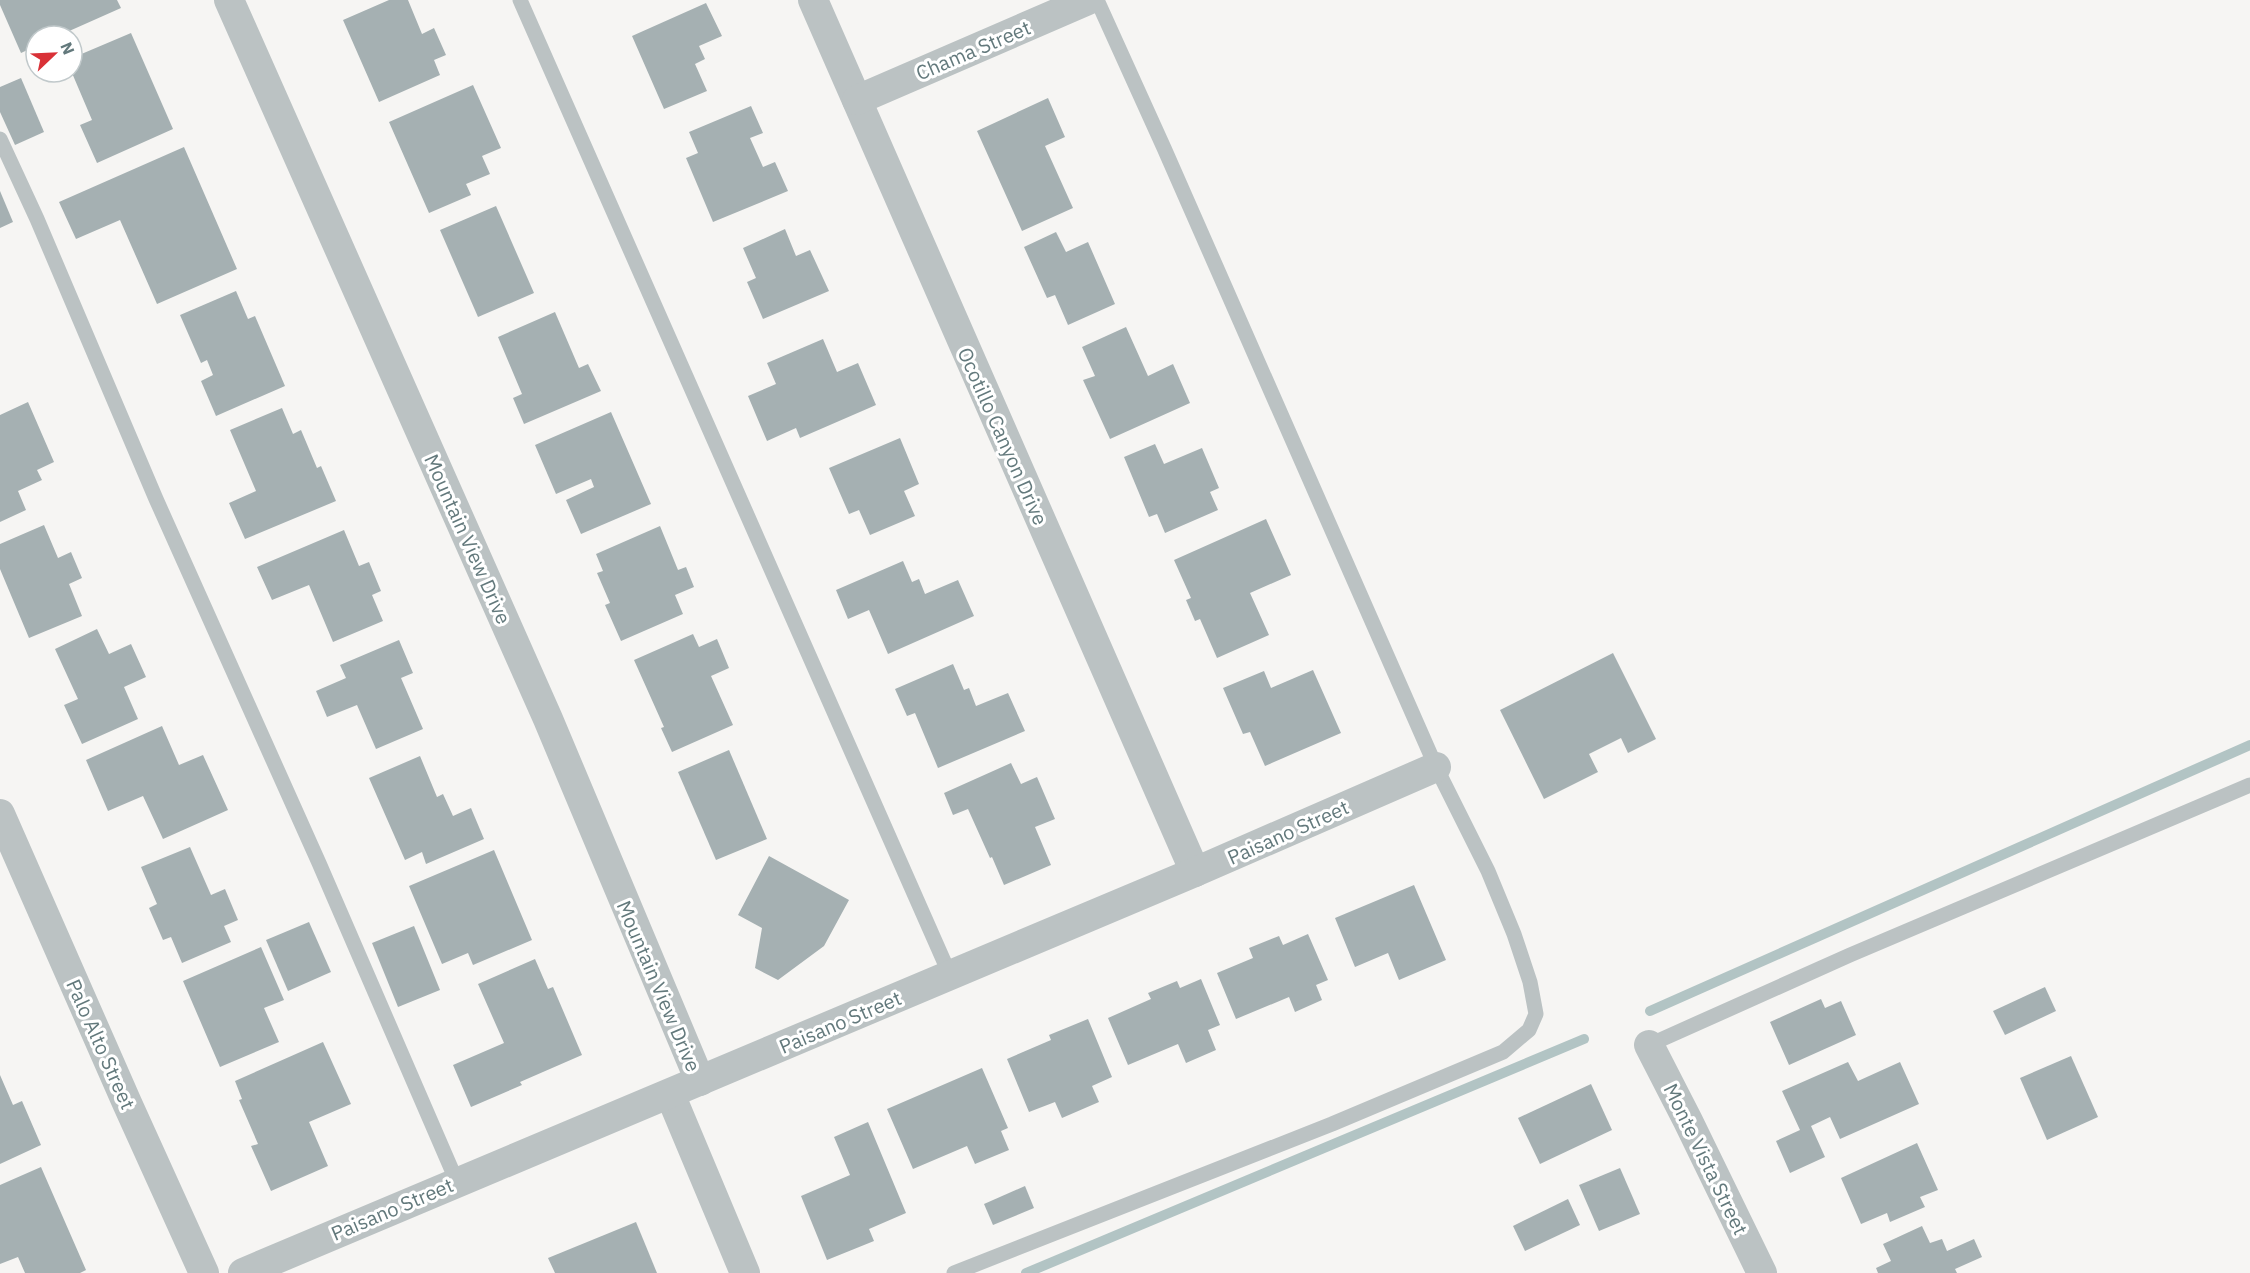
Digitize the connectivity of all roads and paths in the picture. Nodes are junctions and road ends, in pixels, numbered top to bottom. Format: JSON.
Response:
{"nodes":[{"id":1,"x":229,"y":0,"type":"edge"},
{"id":2,"x":520,"y":0,"type":"edge"},
{"id":3,"x":813,"y":0,"type":"edge"},
{"id":4,"x":1089,"y":0,"type":"edge"},
{"id":5,"x":1097,"y":0,"type":"edge"},
{"id":6,"x":857,"y":100,"type":"junction"},
{"id":7,"x":0,"y":139,"type":"edge"},
{"id":8,"x":1436,"y":767,"type":"junction"},
{"id":9,"x":2250,"y":785,"type":"edge"},
{"id":10,"x":0,"y":814,"type":"edge"},
{"id":11,"x":1195,"y":873,"type":"junction"},
{"id":12,"x":950,"y":975,"type":"junction"},
{"id":13,"x":1649,"y":1045,"type":"joint"},
{"id":14,"x":700,"y":1081,"type":"junction"},
{"id":15,"x":670,"y":1094,"type":"junction"},
{"id":16,"x":457,"y":1182,"type":"junction"},
{"id":17,"x":204,"y":1273,"type":"edge"},
{"id":18,"x":243,"y":1273,"type":"edge"},
{"id":19,"x":746,"y":1273,"type":"edge"},
{"id":20,"x":954,"y":1273,"type":"edge"},
{"id":21,"x":1762,"y":1273,"type":"edge"}],
"edges":[{"from":1,"to":14,"type":"street","name":"Mountain View Drive"},
{"from":2,"to":12,"type":"lane"},
{"from":3,"to":6,"type":"street","name":"Ocotillo Canyon Drive"},
{"from":4,"to":6,"type":"street","name":"Chama Street"},
{"from":5,"to":8,"type":"lane"},
{"from":6,"to":11,"type":"street","name":"Ocotillo Canyon Drive"},
{"from":7,"to":16,"type":"lane"},
{"from":8,"to":11,"type":"street","name":"Paisano Street"},
{"from":8,"to":20,"type":"lane"},
{"from":9,"to":13,"type":"lane"},
{"from":10,"to":17,"type":"street","name":"Palo Alto Street"},
{"from":11,"to":12,"type":"street","name":"Paisano Street"},
{"from":12,"to":14,"type":"street","name":"Paisano Street"},
{"from":13,"to":21,"type":"street","name":"Monte Vista Street"},
{"from":14,"to":15,"type":"street","name":"Paisano Street"},
{"from":15,"to":16,"type":"street","name":"Paisano Street"},
{"from":15,"to":19,"type":"street","name":"Mountain View Drive"},
{"from":16,"to":18,"type":"street","name":"Paisano Street"}]}
